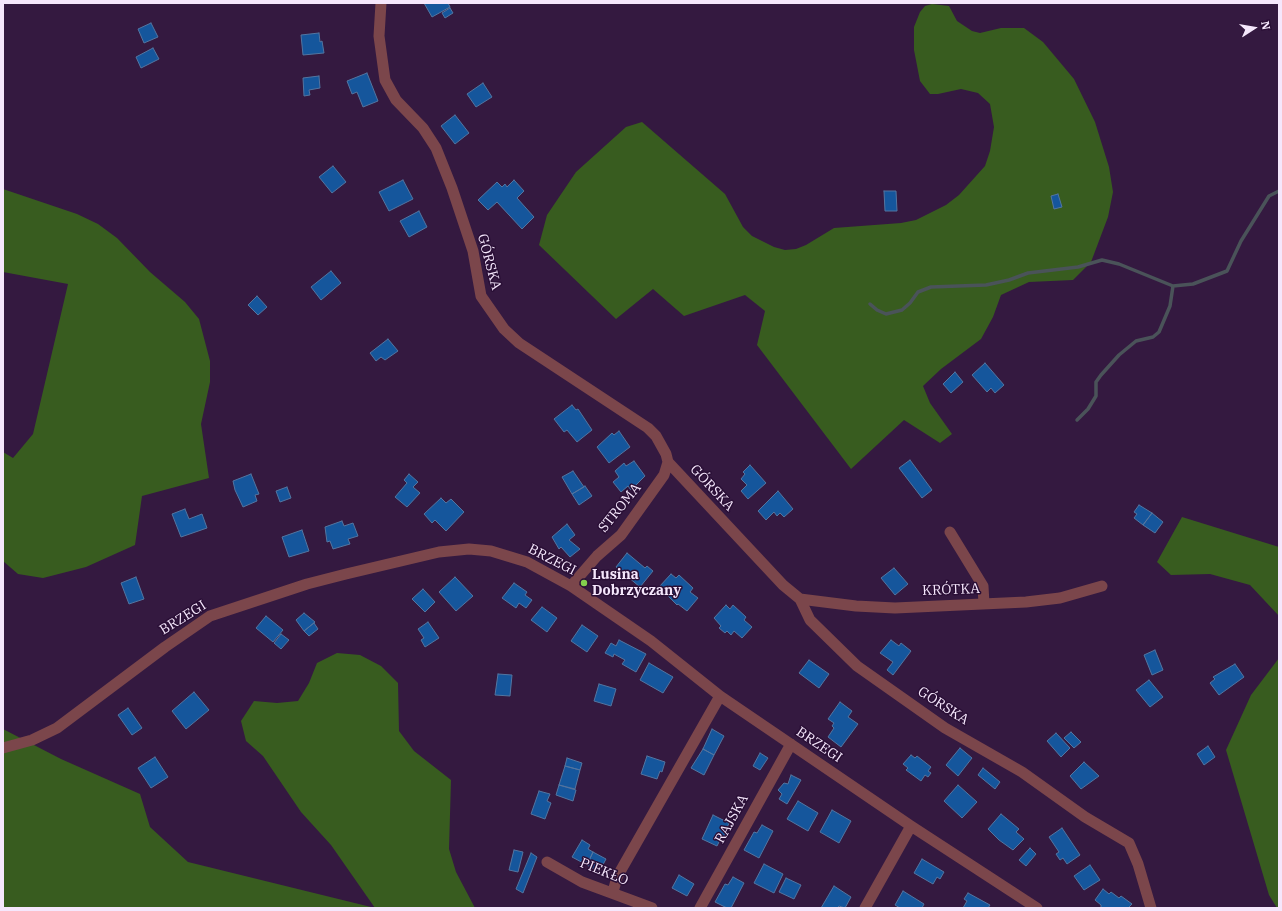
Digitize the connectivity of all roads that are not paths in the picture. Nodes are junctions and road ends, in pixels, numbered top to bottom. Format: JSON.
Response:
{"nodes":[{"id":1,"x":381,"y":3,"type":"edge"},
{"id":2,"x":668,"y":462,"type":"junction"},
{"id":3,"x":950,"y":532,"type":"dead end"},
{"id":4,"x":571,"y":586,"type":"junction"},
{"id":5,"x":1102,"y":586,"type":"dead end"},
{"id":6,"x":800,"y":599,"type":"junction"},
{"id":7,"x":984,"y":604,"type":"junction"},
{"id":8,"x":720,"y":696,"type":"junction"},
{"id":9,"x":791,"y":744,"type":"junction"},
{"id":10,"x":3,"y":748,"type":"edge"},
{"id":11,"x":911,"y":826,"type":"junction"},
{"id":12,"x":547,"y":862,"type":"dead end"},
{"id":13,"x":613,"y":892,"type":"junction"},
{"id":14,"x":652,"y":908,"type":"edge"},
{"id":15,"x":700,"y":908,"type":"edge"},
{"id":16,"x":865,"y":908,"type":"edge"},
{"id":17,"x":1037,"y":908,"type":"edge"},
{"id":18,"x":1151,"y":908,"type":"edge"}],
"edges":[{"from":1,"to":2,"type":"street","name":"GÓRSKA"},
{"from":2,"to":4,"type":"street","name":"STROMA"},
{"from":2,"to":6,"type":"street","name":"GÓRSKA"},
{"from":3,"to":7,"type":"street"},
{"from":4,"to":8,"type":"street","name":"BRZEGI"},
{"from":4,"to":10,"type":"street","name":"BRZEGI"},
{"from":5,"to":7,"type":"street","name":"KRÓTKA"},
{"from":6,"to":7,"type":"street","name":"KRÓTKA"},
{"from":6,"to":18,"type":"street","name":"GÓRSKA"},
{"from":8,"to":9,"type":"street","name":"BRZEGI"},
{"from":8,"to":13,"type":"street"},
{"from":9,"to":11,"type":"street","name":"BRZEGI"},
{"from":9,"to":15,"type":"street","name":"RAJSKA"},
{"from":11,"to":16,"type":"street"},
{"from":11,"to":17,"type":"street","name":"BRZEGI"},
{"from":12,"to":13,"type":"street","name":"PIEKŁO"},
{"from":13,"to":14,"type":"street","name":"PIEKŁO"}]}
